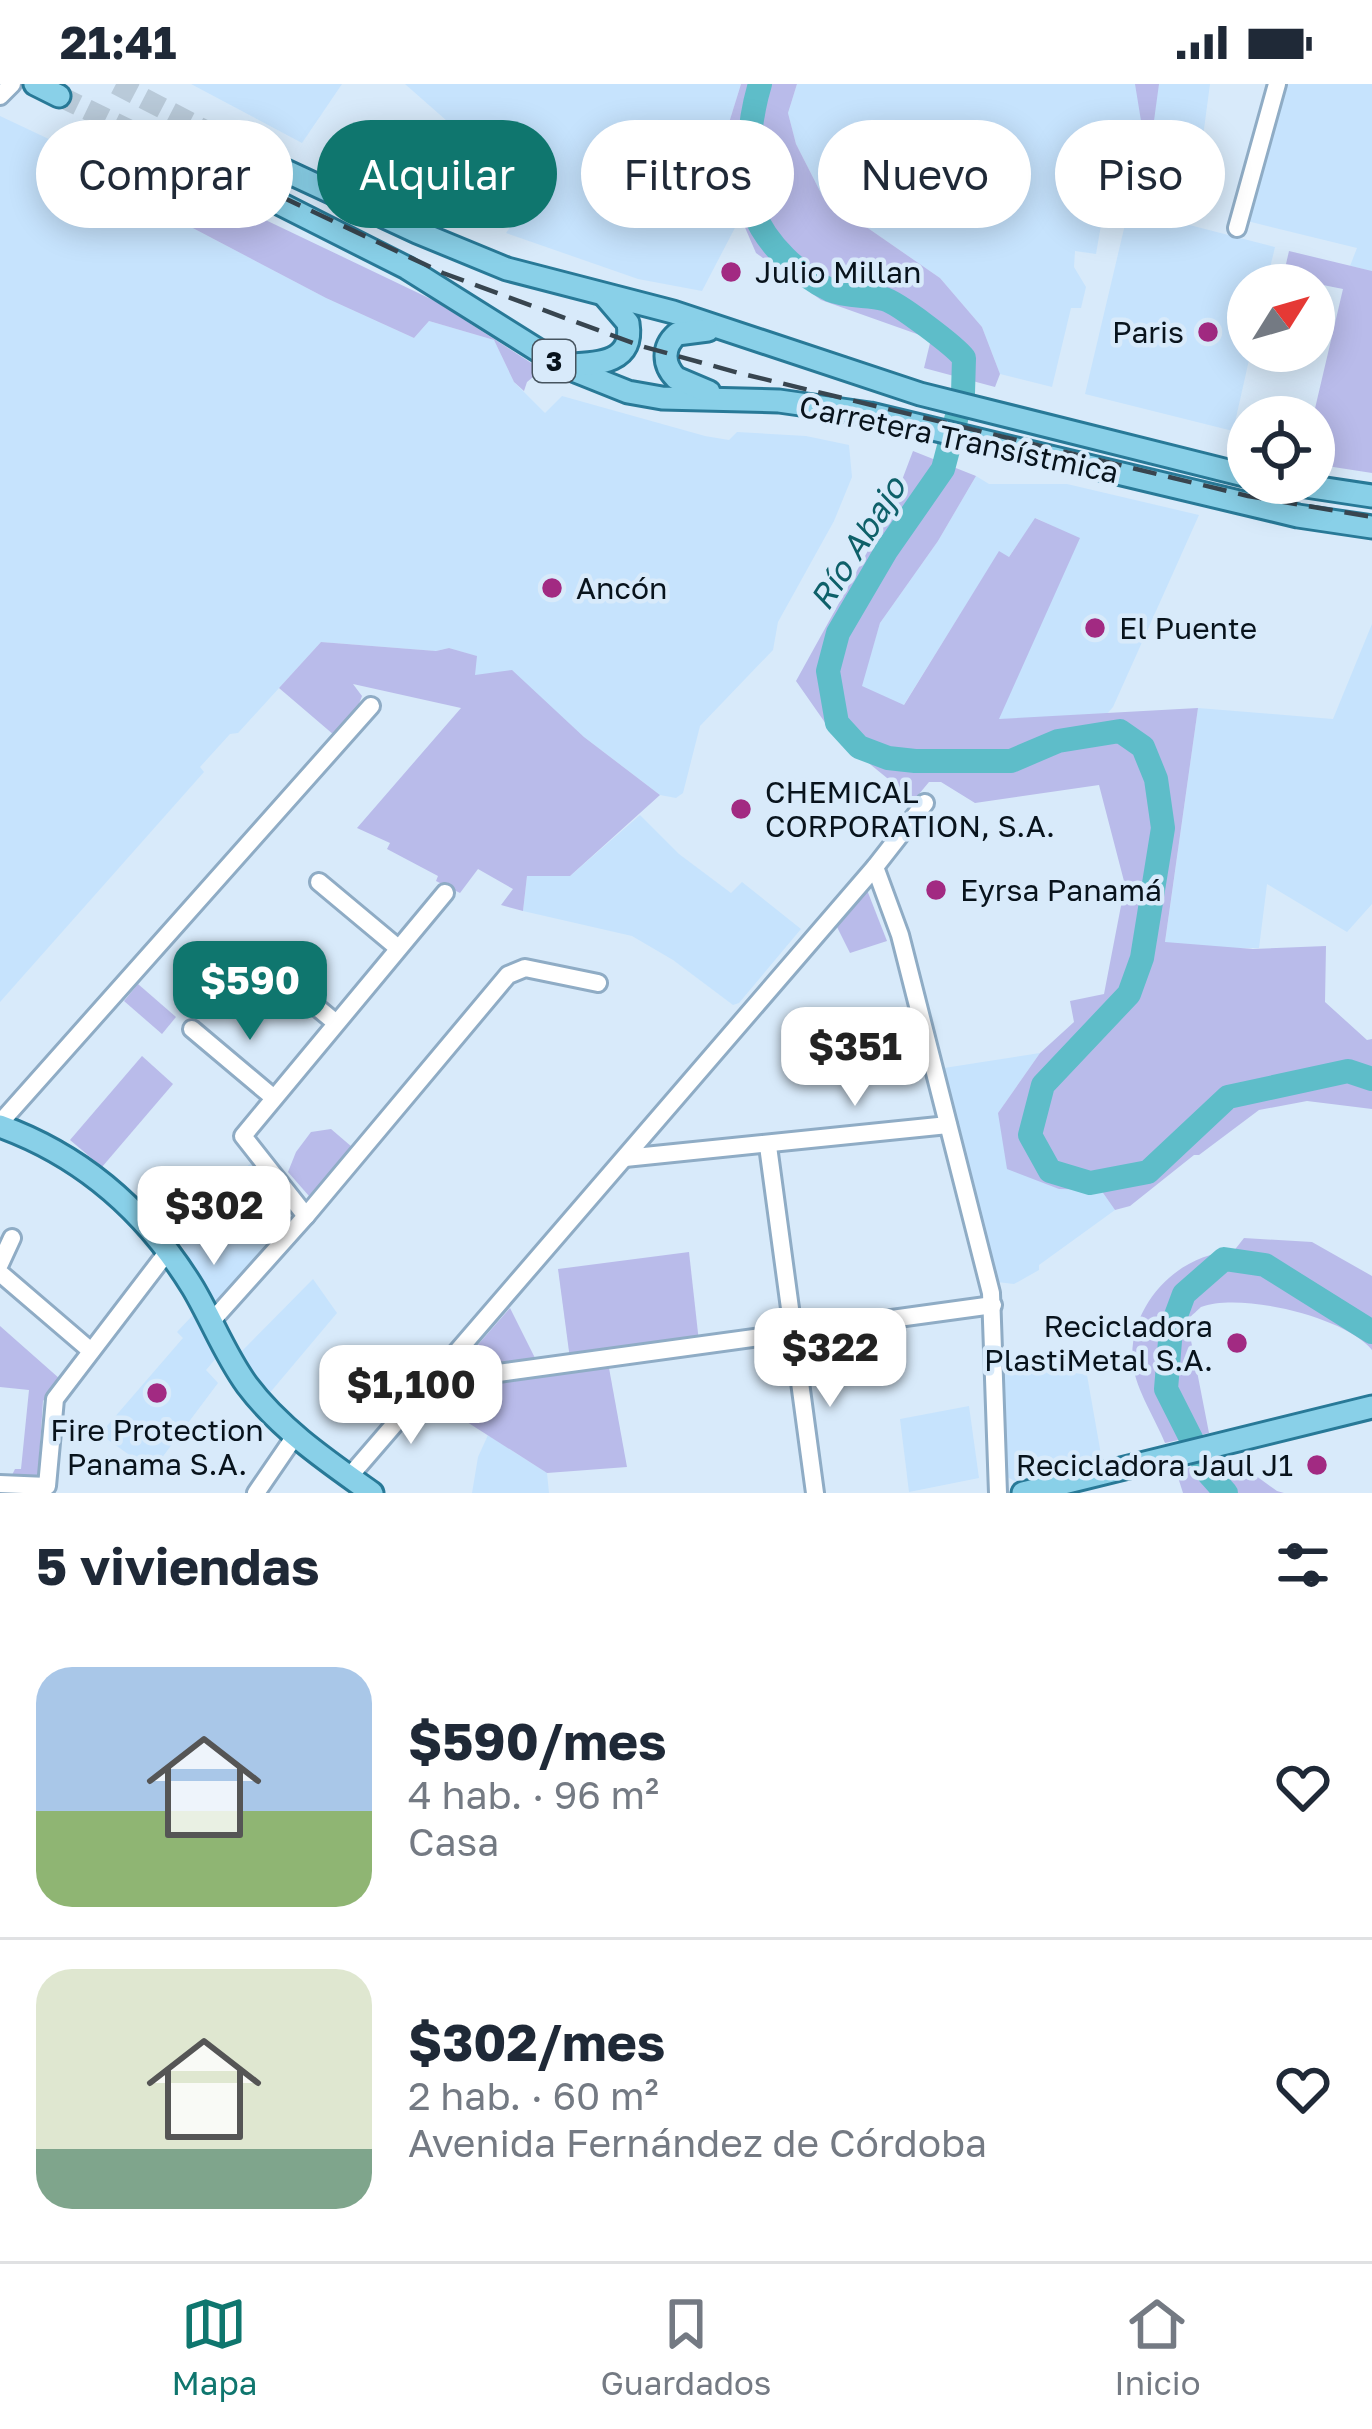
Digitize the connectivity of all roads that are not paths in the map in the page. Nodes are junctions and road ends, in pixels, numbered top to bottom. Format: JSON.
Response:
{"nodes":[{"id":1,"x":12,"y":84,"type":"edge"},
{"id":2,"x":35,"y":84,"type":"edge"},
{"id":3,"x":1277,"y":84,"type":"edge"},
{"id":4,"x":0,"y":96,"type":"edge"},
{"id":5,"x":59,"y":96,"type":"dead end"},
{"id":6,"x":293,"y":172,"type":"edge"},
{"id":7,"x":293,"y":211,"type":"edge"},
{"id":8,"x":1237,"y":228,"type":"dead end"},
{"id":9,"x":601,"y":292,"type":"junction"},
{"id":10,"x":733,"y":332,"type":"junction"},
{"id":11,"x":563,"y":365,"type":"junction"},
{"id":12,"x":736,"y":399,"type":"junction"},
{"id":13,"x":1227,"y":471,"type":"edge"},
{"id":14,"x":1335,"y":490,"type":"edge"},
{"id":15,"x":1372,"y":496,"type":"edge"},
{"id":16,"x":1372,"y":527,"type":"edge"},
{"id":17,"x":370,"y":706,"type":"dead end"},
{"id":18,"x":925,"y":803,"type":"dead end"},
{"id":19,"x":874,"y":867,"type":"junction"},
{"id":20,"x":320,"y":882,"type":"dead end"},
{"id":21,"x":445,"y":893,"type":"dead end"},
{"id":22,"x":398,"y":948,"type":"junction"},
{"id":23,"x":254,"y":956,"type":"dead end"},
{"id":24,"x":598,"y":983,"type":"dead end"},
{"id":25,"x":336,"y":1023,"type":"junction"},
{"id":26,"x":192,"y":1029,"type":"dead end"},
{"id":27,"x":274,"y":1098,"type":"junction"},
{"id":28,"x":0,"y":1125,"type":"edge"},
{"id":29,"x":948,"y":1125,"type":"junction"},
{"id":30,"x":768,"y":1146,"type":"junction"},
{"id":31,"x":625,"y":1158,"type":"junction"},
{"id":32,"x":306,"y":1216,"type":"junction"},
{"id":33,"x":12,"y":1238,"type":"dead end"},
{"id":34,"x":168,"y":1250,"type":"junction"},
{"id":35,"x":0,"y":1264,"type":"edge"},
{"id":36,"x":0,"y":1273,"type":"edge"},
{"id":37,"x":993,"y":1305,"type":"junction"},
{"id":38,"x":211,"y":1322,"type":"junction"},
{"id":39,"x":793,"y":1335,"type":"junction"},
{"id":40,"x":91,"y":1351,"type":"junction"},
{"id":41,"x":433,"y":1382,"type":"junction"},
{"id":42,"x":1372,"y":1407,"type":"edge"},
{"id":43,"x":295,"y":1436,"type":"junction"},
{"id":44,"x":349,"y":1477,"type":"junction"},
{"id":45,"x":0,"y":1484,"type":"edge"},
{"id":46,"x":1103,"y":1485,"type":"edge"},
{"id":47,"x":256,"y":1493,"type":"edge"},
{"id":48,"x":371,"y":1493,"type":"edge"},
{"id":49,"x":815,"y":1493,"type":"edge"},
{"id":50,"x":998,"y":1493,"type":"edge"},
{"id":51,"x":1023,"y":1493,"type":"edge"}],
"edges":[{"from":1,"to":4,"type":"street"},
{"from":2,"to":5,"type":"main road"},
{"from":3,"to":8,"type":"street"},
{"from":6,"to":9,"type":"main road","name":"Carretera Transístmica"},
{"from":7,"to":11,"type":"main road","name":"Carretera Transístmica","number":"3"},
{"from":9,"to":10,"type":"main road","name":"Carretera Transístmica"},
{"from":9,"to":11,"type":"main road"},
{"from":10,"to":12,"type":"main road"},
{"from":10,"to":13,"type":"main road","name":"Carretera Transístmica"},
{"from":11,"to":12,"type":"main road","name":"Carretera Transístmica","number":"3"},
{"from":12,"to":16,"type":"main road","name":"Carretera Transístmica","number":"3"},
{"from":14,"to":15,"type":"main road"},
{"from":17,"to":28,"type":"street"},
{"from":18,"to":19,"type":"street"},
{"from":19,"to":29,"type":"street"},
{"from":19,"to":31,"type":"street"},
{"from":20,"to":22,"type":"street"},
{"from":21,"to":22,"type":"street"},
{"from":22,"to":25,"type":"street"},
{"from":23,"to":25,"type":"street"},
{"from":24,"to":32,"type":"street"},
{"from":25,"to":27,"type":"street"},
{"from":26,"to":27,"type":"street"},
{"from":27,"to":32,"type":"street"},
{"from":28,"to":34,"type":"main road"},
{"from":29,"to":30,"type":"street"},
{"from":29,"to":37,"type":"street"},
{"from":30,"to":31,"type":"street"},
{"from":30,"to":39,"type":"street"},
{"from":31,"to":41,"type":"street"},
{"from":32,"to":38,"type":"street"},
{"from":33,"to":35,"type":"street"},
{"from":34,"to":38,"type":"main road"},
{"from":34,"to":40,"type":"street"},
{"from":36,"to":40,"type":"street"},
{"from":37,"to":39,"type":"street"},
{"from":37,"to":50,"type":"street"},
{"from":38,"to":43,"type":"main road"},
{"from":39,"to":41,"type":"street"},
{"from":39,"to":49,"type":"street"},
{"from":40,"to":45,"type":"street"},
{"from":41,"to":44,"type":"street"},
{"from":42,"to":46,"type":"main road"},
{"from":43,"to":44,"type":"main road"},
{"from":43,"to":47,"type":"street"},
{"from":44,"to":48,"type":"main road"},
{"from":46,"to":51,"type":"main road"}]}
